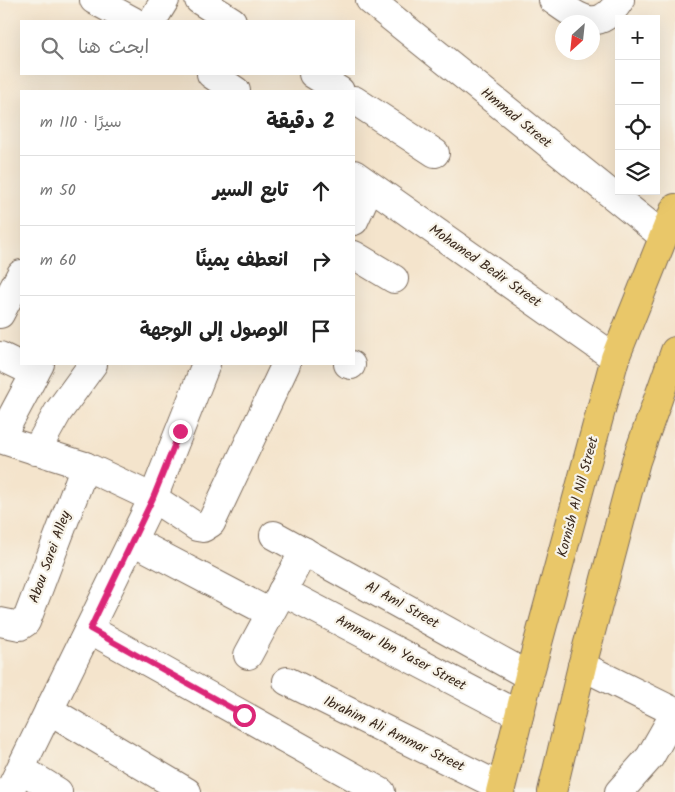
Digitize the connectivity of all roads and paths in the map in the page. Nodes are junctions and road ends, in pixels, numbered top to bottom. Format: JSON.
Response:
{"nodes":[{"id":1,"x":94,"y":0,"type":"edge"},
{"id":2,"x":165,"y":0,"type":"edge"},
{"id":3,"x":199,"y":0,"type":"edge"},
{"id":4,"x":370,"y":0,"type":"edge"},
{"id":5,"x":553,"y":0,"type":"edge"},
{"id":6,"x":620,"y":0,"type":"edge"},
{"id":7,"x":131,"y":20,"type":"edge"},
{"id":8,"x":153,"y":20,"type":"edge"},
{"id":9,"x":230,"y":20,"type":"edge"},
{"id":10,"x":209,"y":75,"type":"edge"},
{"id":11,"x":212,"y":75,"type":"edge"},
{"id":12,"x":315,"y":75,"type":"edge"},
{"id":13,"x":201,"y":90,"type":"edge"},
{"id":14,"x":234,"y":90,"type":"edge"},
{"id":15,"x":338,"y":90,"type":"edge"},
{"id":16,"x":355,"y":101,"type":"edge"},
{"id":17,"x":436,"y":153,"type":"dead end"},
{"id":18,"x":362,"y":180,"type":"edge"},
{"id":19,"x":675,"y":208,"type":"edge"},
{"id":20,"x":355,"y":216,"type":"edge"},
{"id":21,"x":663,"y":236,"type":"junction"},
{"id":22,"x":355,"y":256,"type":"edge"},
{"id":23,"x":20,"y":276,"type":"edge"},
{"id":24,"x":394,"y":279,"type":"dead end"},
{"id":25,"x":0,"y":314,"type":"edge"},
{"id":26,"x":675,"y":351,"type":"edge"},
{"id":27,"x":0,"y":356,"type":"edge"},
{"id":28,"x":616,"y":358,"type":"junction"},
{"id":29,"x":20,"y":362,"type":"edge"},
{"id":30,"x":92,"y":365,"type":"edge"},
{"id":31,"x":206,"y":365,"type":"edge"},
{"id":32,"x":286,"y":365,"type":"edge"},
{"id":33,"x":38,"y":368,"type":"edge"},
{"id":34,"x":0,"y":439,"type":"edge"},
{"id":35,"x":36,"y":451,"type":"junction"},
{"id":36,"x":85,"y":466,"type":"junction"},
{"id":37,"x":153,"y":498,"type":"junction"},
{"id":38,"x":274,"y":535,"type":"dead end"},
{"id":39,"x":132,"y":540,"type":"junction"},
{"id":40,"x":304,"y":551,"type":"junction"},
{"id":41,"x":276,"y":602,"type":"junction"},
{"id":42,"x":0,"y":622,"type":"edge"},
{"id":43,"x":90,"y":629,"type":"junction"},
{"id":44,"x":248,"y":655,"type":"dead end"},
{"id":45,"x":582,"y":666,"type":"junction"},
{"id":46,"x":529,"y":676,"type":"junction"},
{"id":47,"x":286,"y":681,"type":"dead end"},
{"id":48,"x":49,"y":710,"type":"junction"},
{"id":49,"x":675,"y":713,"type":"edge"},
{"id":50,"x":519,"y":716,"type":"junction"},
{"id":51,"x":11,"y":779,"type":"edge"},
{"id":52,"x":500,"y":789,"type":"edge"},
{"id":53,"x":58,"y":792,"type":"edge"},
{"id":54,"x":187,"y":792,"type":"edge"},
{"id":55,"x":381,"y":792,"type":"edge"},
{"id":56,"x":552,"y":792,"type":"edge"},
{"id":57,"x":619,"y":792,"type":"edge"}],
"edges":[{"from":1,"to":7,"type":"street"},
{"from":2,"to":8,"type":"street"},
{"from":3,"to":9,"type":"street"},
{"from":4,"to":21,"type":"street","name":"Hmmad Street"},
{"from":5,"to":6,"type":"street"},
{"from":10,"to":13,"type":"street"},
{"from":11,"to":14,"type":"street"},
{"from":12,"to":15,"type":"street"},
{"from":16,"to":17,"type":"street"},
{"from":18,"to":20,"type":"street"},
{"from":18,"to":28,"type":"street","name":"Mohamed Bedir Street"},
{"from":19,"to":21,"type":"highway","name":"Kornish Al Nil Street"},
{"from":21,"to":28,"type":"highway","name":"Kornish Al Nil Street"},
{"from":22,"to":24,"type":"street"},
{"from":23,"to":25,"type":"street"},
{"from":26,"to":45,"type":"highway"},
{"from":27,"to":29,"type":"street"},
{"from":28,"to":46,"type":"highway","name":"Kornish Al Nil Street"},
{"from":30,"to":35,"type":"street"},
{"from":31,"to":37,"type":"street"},
{"from":32,"to":37,"type":"street"},
{"from":33,"to":34,"type":"street"},
{"from":34,"to":35,"type":"street"},
{"from":35,"to":36,"type":"street"},
{"from":36,"to":37,"type":"street"},
{"from":36,"to":42,"type":"street","name":"Abou Sarei Alley"},
{"from":37,"to":39,"type":"street"},
{"from":38,"to":40,"type":"street","name":"Al Aml Street"},
{"from":39,"to":41,"type":"street","name":"Ammar Ibn Yaser Street"},
{"from":39,"to":43,"type":"street"},
{"from":40,"to":41,"type":"street"},
{"from":40,"to":46,"type":"street","name":"Al Aml Street"},
{"from":41,"to":44,"type":"street"},
{"from":41,"to":50,"type":"street","name":"Ammar Ibn Yaser Street"},
{"from":43,"to":48,"type":"street"},
{"from":43,"to":55,"type":"street"},
{"from":45,"to":49,"type":"street"},
{"from":45,"to":56,"type":"highway"},
{"from":46,"to":50,"type":"highway","name":"Kornish Al Nil Street"},
{"from":47,"to":52,"type":"street","name":"Ibrahim Ali Ammar Street"},
{"from":48,"to":51,"type":"street"},
{"from":48,"to":54,"type":"street"},
{"from":49,"to":57,"type":"street"},
{"from":50,"to":52,"type":"highway","name":"Kornish Al Nil Street"},
{"from":51,"to":53,"type":"street"}]}
